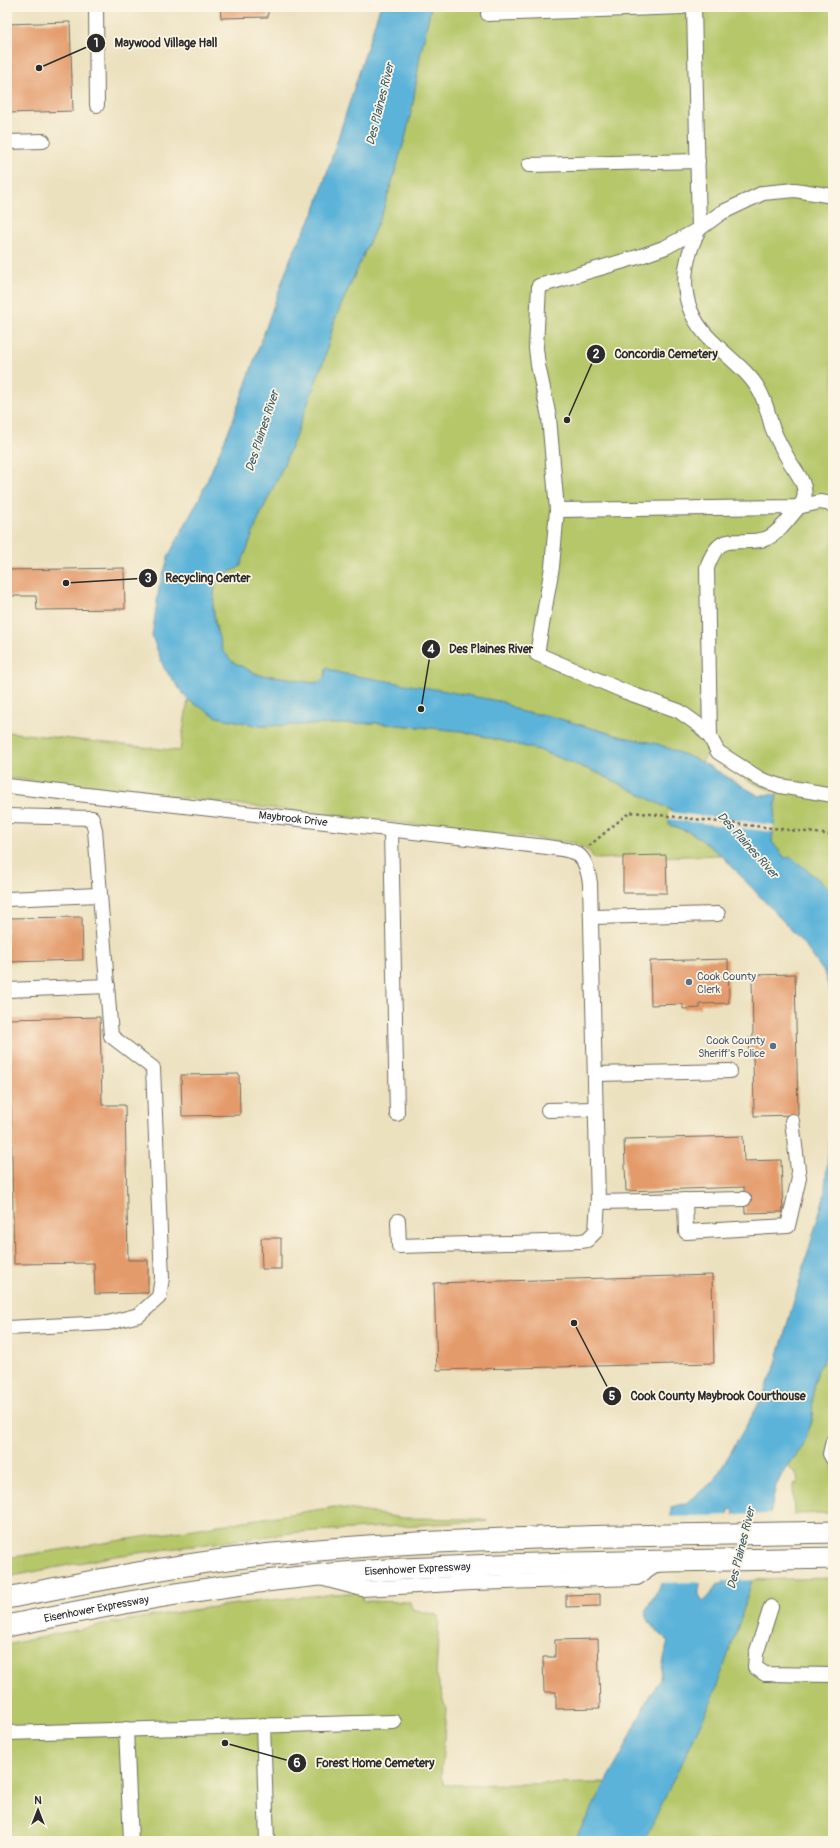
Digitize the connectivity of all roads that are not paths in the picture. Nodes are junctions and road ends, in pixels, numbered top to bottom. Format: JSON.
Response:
{"nodes":[{"id":1,"x":96,"y":7,"type":"edge"},
{"id":2,"x":682,"y":7,"type":"edge"},
{"id":3,"x":694,"y":7,"type":"edge"},
{"id":4,"x":488,"y":14,"type":"dead end"},
{"id":5,"x":98,"y":105,"type":"dead end"},
{"id":6,"x":43,"y":141,"type":"dead end"},
{"id":7,"x":7,"y":142,"type":"edge"},
{"id":8,"x":698,"y":161,"type":"junction"},
{"id":9,"x":529,"y":165,"type":"dead end"},
{"id":10,"x":832,"y":194,"type":"edge"},
{"id":11,"x":700,"y":229,"type":"junction"},
{"id":12,"x":833,"y":504,"type":"edge"},
{"id":13,"x":798,"y":507,"type":"junction"},
{"id":14,"x":557,"y":510,"type":"junction"},
{"id":15,"x":710,"y":737,"type":"junction"},
{"id":16,"x":7,"y":786,"type":"edge"},
{"id":17,"x":833,"y":795,"type":"edge"},
{"id":18,"x":7,"y":816,"type":"edge"},
{"id":19,"x":391,"y":830,"type":"junction"},
{"id":20,"x":98,"y":895,"type":"junction"},
{"id":21,"x":7,"y":899,"type":"edge"},
{"id":22,"x":718,"y":914,"type":"dead end"},
{"id":23,"x":592,"y":917,"type":"junction"},
{"id":24,"x":108,"y":986,"type":"junction"},
{"id":25,"x":7,"y":990,"type":"edge"},
{"id":26,"x":730,"y":1071,"type":"dead end"},
{"id":27,"x":595,"y":1074,"type":"junction"},
{"id":28,"x":595,"y":1109,"type":"junction"},
{"id":29,"x":548,"y":1110,"type":"dead end"},
{"id":30,"x":397,"y":1114,"type":"dead end"},
{"id":31,"x":792,"y":1121,"type":"dead end"},
{"id":32,"x":685,"y":1200,"type":"junction"},
{"id":33,"x":744,"y":1200,"type":"dead end"},
{"id":34,"x":598,"y":1202,"type":"junction"},
{"id":35,"x":398,"y":1221,"type":"dead end"},
{"id":36,"x":7,"y":1328,"type":"edge"},
{"id":37,"x":833,"y":1441,"type":"edge"},
{"id":38,"x":833,"y":1459,"type":"edge"},
{"id":39,"x":833,"y":1532,"type":"edge"},
{"id":40,"x":833,"y":1558,"type":"edge"},
{"id":41,"x":7,"y":1597,"type":"edge"},
{"id":42,"x":771,"y":1607,"type":"dead end"},
{"id":43,"x":7,"y":1626,"type":"edge"},
{"id":44,"x":833,"y":1675,"type":"edge"},
{"id":45,"x":394,"y":1722,"type":"dead end"},
{"id":46,"x":263,"y":1724,"type":"junction"},
{"id":47,"x":126,"y":1729,"type":"junction"},
{"id":48,"x":7,"y":1733,"type":"edge"},
{"id":49,"x":131,"y":1841,"type":"edge"},
{"id":50,"x":267,"y":1841,"type":"edge"}],
"edges":[{"from":1,"to":5,"type":"street"},
{"from":2,"to":4,"type":"street"},
{"from":3,"to":8,"type":"street"},
{"from":6,"to":7,"type":"street"},
{"from":8,"to":9,"type":"street"},
{"from":8,"to":11,"type":"street"},
{"from":10,"to":11,"type":"street"},
{"from":11,"to":13,"type":"street"},
{"from":11,"to":14,"type":"street"},
{"from":12,"to":13,"type":"street"},
{"from":13,"to":14,"type":"street"},
{"from":13,"to":15,"type":"street"},
{"from":14,"to":15,"type":"street"},
{"from":15,"to":17,"type":"street"},
{"from":16,"to":19,"type":"street","name":"Maybrook Drive"},
{"from":18,"to":20,"type":"street"},
{"from":19,"to":23,"type":"street","name":"Maybrook Drive"},
{"from":19,"to":30,"type":"street"},
{"from":20,"to":21,"type":"street"},
{"from":20,"to":24,"type":"street"},
{"from":22,"to":23,"type":"street"},
{"from":23,"to":27,"type":"street"},
{"from":24,"to":25,"type":"street"},
{"from":24,"to":36,"type":"street"},
{"from":26,"to":27,"type":"street"},
{"from":27,"to":28,"type":"street"},
{"from":28,"to":29,"type":"street"},
{"from":28,"to":34,"type":"street"},
{"from":31,"to":32,"type":"street"},
{"from":32,"to":33,"type":"street"},
{"from":32,"to":34,"type":"street"},
{"from":34,"to":35,"type":"street"},
{"from":37,"to":38,"type":"street"},
{"from":39,"to":41,"type":"highway"},
{"from":40,"to":43,"type":"highway","name":"Eisenhower Expressway"},
{"from":42,"to":44,"type":"street"},
{"from":45,"to":46,"type":"street"},
{"from":46,"to":47,"type":"street"},
{"from":46,"to":50,"type":"street"},
{"from":47,"to":48,"type":"street"},
{"from":47,"to":49,"type":"street"}]}
